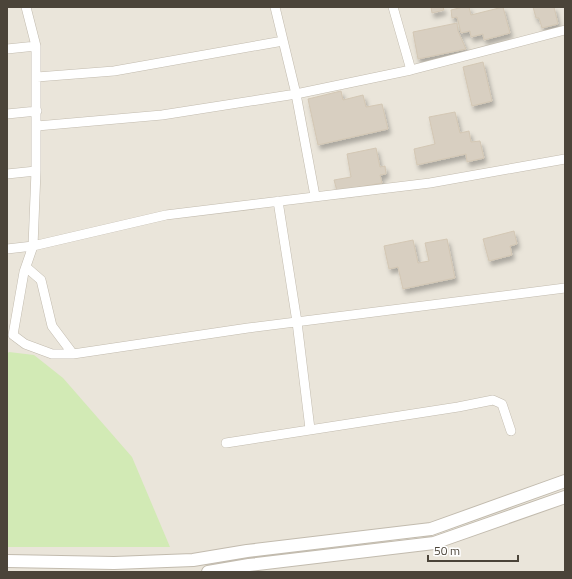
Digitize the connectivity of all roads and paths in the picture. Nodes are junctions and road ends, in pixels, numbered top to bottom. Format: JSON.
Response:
{"nodes":[{"id":1,"x":26,"y":7,"type":"edge"},
{"id":2,"x":275,"y":7,"type":"edge"},
{"id":3,"x":393,"y":7,"type":"edge"},
{"id":4,"x":565,"y":30,"type":"edge"},
{"id":5,"x":283,"y":41,"type":"junction"},
{"id":6,"x":36,"y":46,"type":"junction"},
{"id":7,"x":7,"y":48,"type":"edge"},
{"id":8,"x":411,"y":70,"type":"junction"},
{"id":9,"x":36,"y":77,"type":"junction"},
{"id":10,"x":296,"y":94,"type":"junction"},
{"id":11,"x":37,"y":111,"type":"junction"},
{"id":12,"x":7,"y":114,"type":"edge"},
{"id":13,"x":37,"y":126,"type":"junction"},
{"id":14,"x":565,"y":160,"type":"edge"},
{"id":15,"x":36,"y":171,"type":"junction"},
{"id":16,"x":7,"y":174,"type":"edge"},
{"id":17,"x":315,"y":196,"type":"junction"},
{"id":18,"x":278,"y":201,"type":"junction"},
{"id":19,"x":33,"y":246,"type":"junction"},
{"id":20,"x":7,"y":249,"type":"edge"},
{"id":21,"x":26,"y":267,"type":"junction"},
{"id":22,"x":565,"y":288,"type":"edge"},
{"id":23,"x":12,"y":318,"type":"edge"},
{"id":24,"x":297,"y":322,"type":"junction"},
{"id":25,"x":10,"y":338,"type":"edge"},
{"id":26,"x":73,"y":354,"type":"junction"},
{"id":27,"x":310,"y":429,"type":"junction"},
{"id":28,"x":511,"y":430,"type":"dead end"},
{"id":29,"x":226,"y":443,"type":"dead end"},
{"id":30,"x":565,"y":481,"type":"edge"},
{"id":31,"x":565,"y":497,"type":"edge"},
{"id":32,"x":7,"y":561,"type":"edge"},
{"id":33,"x":208,"y":572,"type":"edge"}],
"edges":[{"from":1,"to":6,"type":"street"},
{"from":2,"to":5,"type":"street"},
{"from":3,"to":8,"type":"street"},
{"from":4,"to":8,"type":"street"},
{"from":5,"to":9,"type":"street"},
{"from":5,"to":10,"type":"street"},
{"from":6,"to":7,"type":"street"},
{"from":6,"to":9,"type":"street"},
{"from":8,"to":10,"type":"street"},
{"from":9,"to":11,"type":"street"},
{"from":10,"to":13,"type":"street"},
{"from":10,"to":17,"type":"street"},
{"from":11,"to":12,"type":"street"},
{"from":11,"to":13,"type":"street"},
{"from":13,"to":15,"type":"street"},
{"from":14,"to":17,"type":"street"},
{"from":15,"to":16,"type":"street"},
{"from":15,"to":19,"type":"street"},
{"from":17,"to":18,"type":"street"},
{"from":18,"to":19,"type":"street"},
{"from":18,"to":24,"type":"street"},
{"from":19,"to":20,"type":"street"},
{"from":19,"to":21,"type":"street"},
{"from":21,"to":23,"type":"street"},
{"from":21,"to":26,"type":"street"},
{"from":22,"to":24,"type":"street"},
{"from":23,"to":25,"type":"street"},
{"from":24,"to":26,"type":"street"},
{"from":24,"to":27,"type":"street"},
{"from":25,"to":26,"type":"street"},
{"from":27,"to":28,"type":"street"},
{"from":27,"to":29,"type":"street"},
{"from":30,"to":32,"type":"street"},
{"from":31,"to":33,"type":"street"}]}
